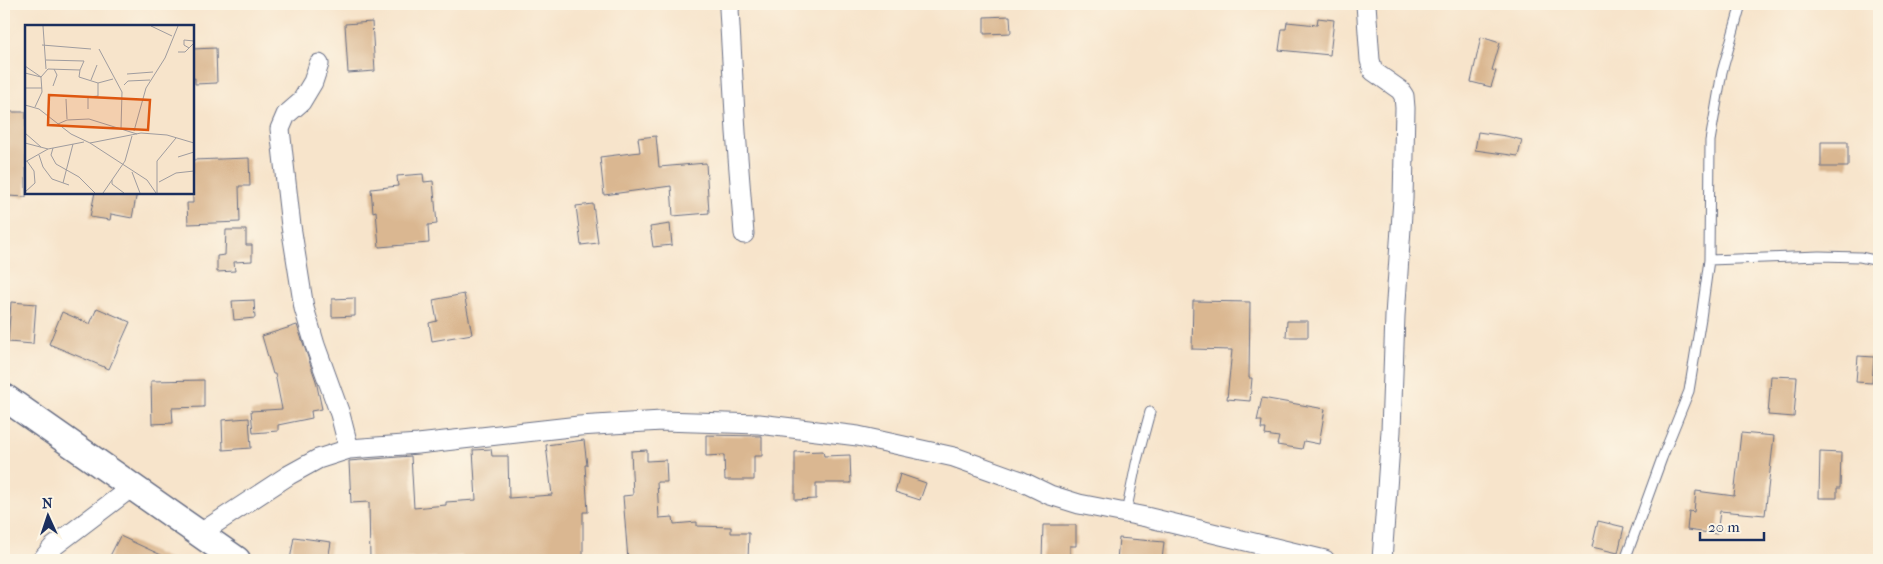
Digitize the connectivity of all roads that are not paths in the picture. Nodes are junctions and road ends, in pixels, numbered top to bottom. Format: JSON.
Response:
{"nodes":[{"id":1,"x":731,"y":4,"type":"edge"},
{"id":2,"x":1366,"y":4,"type":"edge"},
{"id":3,"x":1741,"y":4,"type":"edge"},
{"id":4,"x":319,"y":64,"type":"dead end"},
{"id":5,"x":744,"y":234,"type":"dead end"},
{"id":6,"x":1709,"y":260,"type":"junction"},
{"id":7,"x":1879,"y":261,"type":"edge"},
{"id":8,"x":4,"y":397,"type":"edge"},
{"id":9,"x":1150,"y":412,"type":"dead end"},
{"id":10,"x":349,"y":449,"type":"junction"},
{"id":11,"x":132,"y":487,"type":"junction"},
{"id":12,"x":1126,"y":513,"type":"junction"},
{"id":13,"x":199,"y":534,"type":"junction"},
{"id":14,"x":42,"y":560,"type":"edge"},
{"id":15,"x":236,"y":560,"type":"edge"},
{"id":16,"x":1325,"y":560,"type":"edge"},
{"id":17,"x":1382,"y":560,"type":"edge"},
{"id":18,"x":1626,"y":560,"type":"edge"}],
"edges":[{"from":1,"to":5,"type":"street"},
{"from":2,"to":17,"type":"street"},
{"from":3,"to":6,"type":"lane"},
{"from":4,"to":10,"type":"street"},
{"from":6,"to":7,"type":"lane"},
{"from":6,"to":18,"type":"lane"},
{"from":8,"to":11,"type":"street"},
{"from":9,"to":12,"type":"lane"},
{"from":10,"to":12,"type":"street"},
{"from":10,"to":13,"type":"street"},
{"from":11,"to":13,"type":"street"},
{"from":11,"to":14,"type":"street"},
{"from":12,"to":16,"type":"street"},
{"from":13,"to":15,"type":"street"}]}
